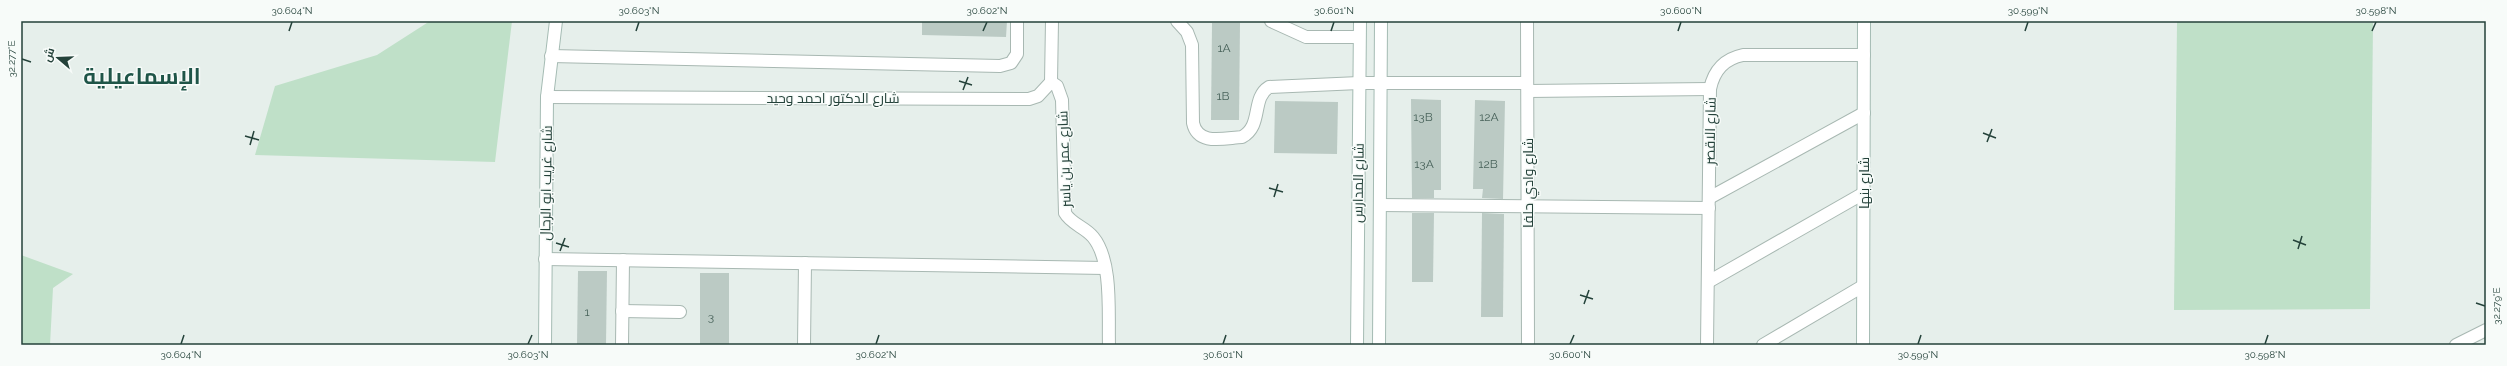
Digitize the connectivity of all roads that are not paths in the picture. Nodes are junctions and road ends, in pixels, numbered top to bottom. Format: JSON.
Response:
{"nodes":[{"id":1,"x":556,"y":21,"type":"edge"},
{"id":2,"x":1017,"y":21,"type":"edge"},
{"id":3,"x":1052,"y":21,"type":"edge"},
{"id":4,"x":1177,"y":21,"type":"edge"},
{"id":5,"x":1271,"y":21,"type":"edge"},
{"id":6,"x":1360,"y":21,"type":"edge"},
{"id":7,"x":1381,"y":21,"type":"edge"},
{"id":8,"x":1527,"y":21,"type":"edge"},
{"id":9,"x":1864,"y":21,"type":"edge"},
{"id":10,"x":1359,"y":36,"type":"junction"},
{"id":11,"x":1864,"y":55,"type":"junction"},
{"id":12,"x":551,"y":56,"type":"junction"},
{"id":13,"x":1051,"y":82,"type":"junction"},
{"id":14,"x":1359,"y":83,"type":"junction"},
{"id":15,"x":1380,"y":83,"type":"junction"},
{"id":16,"x":1528,"y":87,"type":"junction"},
{"id":17,"x":1710,"y":89,"type":"junction"},
{"id":18,"x":547,"y":97,"type":"junction"},
{"id":19,"x":1864,"y":113,"type":"junction"},
{"id":20,"x":1864,"y":193,"type":"junction"},
{"id":21,"x":1709,"y":203,"type":"junction"},
{"id":22,"x":1380,"y":205,"type":"junction"},
{"id":23,"x":1528,"y":206,"type":"junction"},
{"id":24,"x":545,"y":259,"type":"junction"},
{"id":25,"x":623,"y":260,"type":"junction"},
{"id":26,"x":804,"y":263,"type":"junction"},
{"id":27,"x":1105,"y":268,"type":"junction"},
{"id":28,"x":1708,"y":282,"type":"junction"},
{"id":29,"x":1863,"y":286,"type":"junction"},
{"id":30,"x":622,"y":311,"type":"junction"},
{"id":31,"x":680,"y":312,"type":"dead end"},
{"id":32,"x":2486,"y":330,"type":"edge"},
{"id":33,"x":545,"y":345,"type":"edge"},
{"id":34,"x":622,"y":345,"type":"edge"},
{"id":35,"x":804,"y":345,"type":"edge"},
{"id":36,"x":1109,"y":345,"type":"edge"},
{"id":37,"x":1357,"y":345,"type":"edge"},
{"id":38,"x":1379,"y":345,"type":"edge"},
{"id":39,"x":1528,"y":345,"type":"edge"},
{"id":40,"x":1707,"y":345,"type":"edge"},
{"id":41,"x":1763,"y":345,"type":"edge"},
{"id":42,"x":1863,"y":345,"type":"edge"},
{"id":43,"x":2456,"y":345,"type":"edge"}],
"edges":[{"from":1,"to":12,"type":"street","name":"شارع غريب ابو الرجال"},
{"from":2,"to":12,"type":"street"},
{"from":3,"to":13,"type":"street"},
{"from":4,"to":14,"type":"street"},
{"from":5,"to":10,"type":"street"},
{"from":6,"to":10,"type":"street","name":"شارع المدارس"},
{"from":7,"to":15,"type":"street","name":"شارع المدارس"},
{"from":8,"to":16,"type":"street","name":"شارع وادي حلفا"},
{"from":9,"to":11,"type":"street","name":"شارع بنها"},
{"from":10,"to":14,"type":"street","name":"شارع المدارس"},
{"from":11,"to":17,"type":"street","name":"شارع الاقصر"},
{"from":11,"to":19,"type":"street","name":"شارع بنها"},
{"from":12,"to":18,"type":"street","name":"شارع غريب ابو الرجال"},
{"from":13,"to":18,"type":"street","name":"شارع الدكتور احمد وحيد"},
{"from":13,"to":27,"type":"street","name":"شارع عمر بن ياسر"},
{"from":14,"to":15,"type":"street"},
{"from":14,"to":37,"type":"street","name":"شارع المدارس"},
{"from":15,"to":16,"type":"street"},
{"from":15,"to":22,"type":"street","name":"شارع المدارس"},
{"from":16,"to":17,"type":"street"},
{"from":16,"to":23,"type":"street","name":"شارع وادي حلفا"},
{"from":17,"to":21,"type":"street","name":"شارع الاقصر"},
{"from":18,"to":24,"type":"street","name":"شارع غريب ابو الرجال"},
{"from":19,"to":20,"type":"street","name":"شارع بنها"},
{"from":19,"to":21,"type":"street"},
{"from":20,"to":28,"type":"street"},
{"from":20,"to":29,"type":"street","name":"شارع بنها"},
{"from":21,"to":23,"type":"street"},
{"from":21,"to":28,"type":"street","name":"شارع الاقصر"},
{"from":22,"to":23,"type":"street"},
{"from":22,"to":38,"type":"street","name":"شارع المدارس"},
{"from":23,"to":39,"type":"street","name":"شارع وادي حلفا"},
{"from":24,"to":25,"type":"street"},
{"from":24,"to":33,"type":"street","name":"شارع غريب ابو الرجال"},
{"from":25,"to":26,"type":"street"},
{"from":25,"to":30,"type":"street"},
{"from":26,"to":27,"type":"street"},
{"from":26,"to":35,"type":"street"},
{"from":27,"to":36,"type":"street","name":"شارع عمر بن ياسر"},
{"from":28,"to":40,"type":"street","name":"شارع الاقصر"},
{"from":29,"to":41,"type":"street"},
{"from":29,"to":42,"type":"street","name":"شارع بنها"},
{"from":30,"to":31,"type":"street"},
{"from":30,"to":34,"type":"street"},
{"from":32,"to":43,"type":"street"}]}
